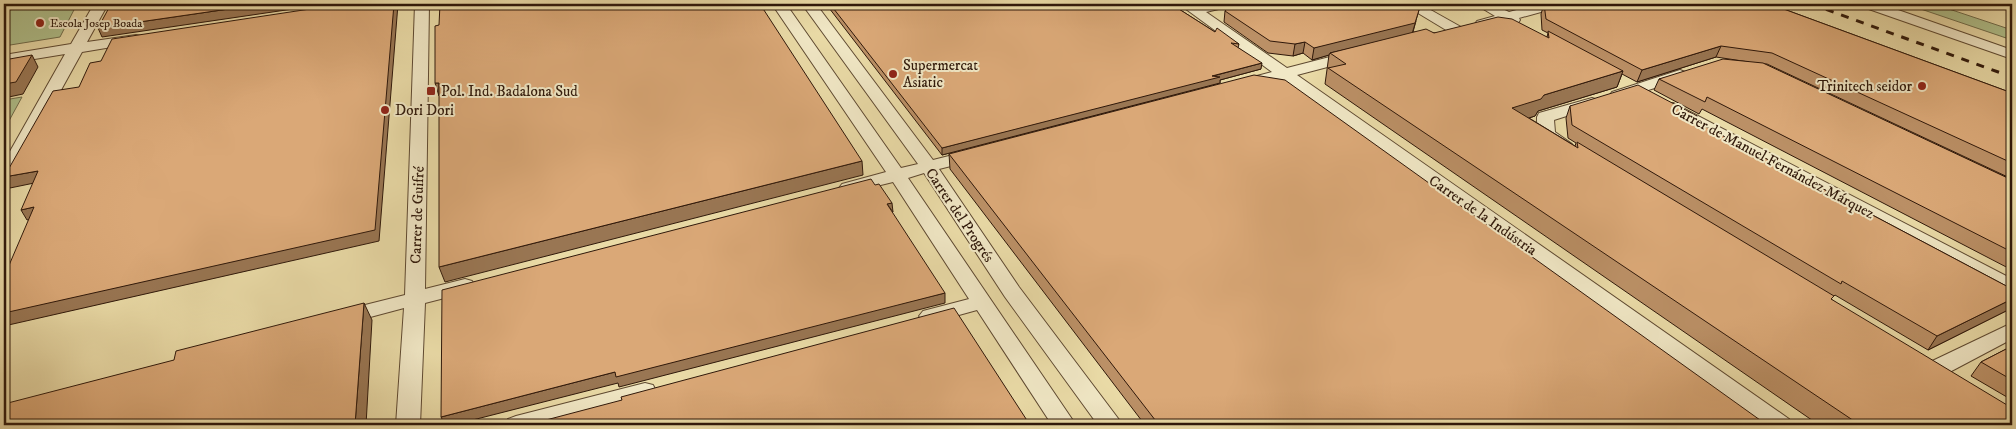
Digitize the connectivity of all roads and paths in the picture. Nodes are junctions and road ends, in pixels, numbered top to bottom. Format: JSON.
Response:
{"nodes":[{"id":1,"x":101,"y":4,"type":"edge"},
{"id":2,"x":422,"y":4,"type":"edge"},
{"id":3,"x":779,"y":4,"type":"edge"},
{"id":4,"x":809,"y":4,"type":"edge"},
{"id":5,"x":1222,"y":4,"type":"edge"},
{"id":6,"x":1410,"y":4,"type":"edge"},
{"id":7,"x":1482,"y":4,"type":"edge"},
{"id":8,"x":1554,"y":4,"type":"edge"},
{"id":9,"x":1868,"y":4,"type":"edge"},
{"id":10,"x":1191,"y":7,"type":"edge"},
{"id":11,"x":1508,"y":17,"type":"junction"},
{"id":12,"x":1526,"y":27,"type":"edge"},
{"id":13,"x":1456,"y":30,"type":"junction"},
{"id":14,"x":1438,"y":35,"type":"edge"},
{"id":15,"x":153,"y":36,"type":"edge"},
{"id":16,"x":76,"y":48,"type":"junction"},
{"id":17,"x":1364,"y":53,"type":"edge"},
{"id":18,"x":2012,"y":55,"type":"edge"},
{"id":19,"x":4,"y":59,"type":"edge"},
{"id":20,"x":1692,"y":72,"type":"edge"},
{"id":21,"x":1284,"y":74,"type":"junction"},
{"id":22,"x":1620,"y":80,"type":"edge"},
{"id":23,"x":1225,"y":89,"type":"edge"},
{"id":24,"x":1637,"y":90,"type":"junction"},
{"id":25,"x":1546,"y":134,"type":"joint"},
{"id":26,"x":990,"y":150,"type":"edge"},
{"id":27,"x":1580,"y":155,"type":"edge"},
{"id":28,"x":928,"y":166,"type":"junction"},
{"id":29,"x":896,"y":175,"type":"junction"},
{"id":30,"x":4,"y":177,"type":"edge"},
{"id":31,"x":830,"y":192,"type":"edge"},
{"id":32,"x":487,"y":281,"type":"edge"},
{"id":33,"x":2012,"y":287,"type":"edge"},
{"id":34,"x":414,"y":299,"type":"junction"},
{"id":35,"x":982,"y":302,"type":"junction"},
{"id":36,"x":906,"y":322,"type":"edge"},
{"id":37,"x":323,"y":323,"type":"edge"},
{"id":38,"x":2012,"y":330,"type":"edge"},
{"id":39,"x":1933,"y":370,"type":"edge"},
{"id":40,"x":668,"y":385,"type":"edge"},
{"id":41,"x":408,"y":425,"type":"edge"},
{"id":42,"x":516,"y":425,"type":"edge"},
{"id":43,"x":1064,"y":425,"type":"edge"},
{"id":44,"x":1111,"y":425,"type":"edge"},
{"id":45,"x":1780,"y":425,"type":"edge"}],
"edges":[{"from":1,"to":16,"type":"street"},
{"from":2,"to":34,"type":"street","name":"Carrer de Guifré"},
{"from":3,"to":29,"type":"street","name":"Carrer del Progrés"},
{"from":4,"to":28,"type":"street","name":"Carrer del Progrés"},
{"from":5,"to":10,"type":"street"},
{"from":6,"to":13,"type":"street"},
{"from":7,"to":11,"type":"street"},
{"from":8,"to":11,"type":"street"},
{"from":9,"to":18,"type":"street"},
{"from":10,"to":21,"type":"street","name":"Carrer de la Indústria"},
{"from":11,"to":12,"type":"street"},
{"from":11,"to":13,"type":"street"},
{"from":13,"to":14,"type":"street"},
{"from":15,"to":16,"type":"street"},
{"from":16,"to":19,"type":"street"},
{"from":16,"to":30,"type":"street"},
{"from":17,"to":21,"type":"street"},
{"from":20,"to":24,"type":"street"},
{"from":21,"to":23,"type":"street"},
{"from":21,"to":45,"type":"street","name":"Carrer de la Indústria"},
{"from":22,"to":24,"type":"street","name":"Carrer de Manuel Fernández Márquez"},
{"from":24,"to":25,"type":"street"},
{"from":24,"to":33,"type":"street","name":"Carrer de Manuel Fernández Márquez"},
{"from":25,"to":27,"type":"street"},
{"from":26,"to":28,"type":"street"},
{"from":28,"to":29,"type":"street"},
{"from":28,"to":44,"type":"street","name":"Carrer del Progrés"},
{"from":29,"to":31,"type":"street"},
{"from":29,"to":35,"type":"street","name":"Carrer del Progrés"},
{"from":32,"to":34,"type":"street"},
{"from":34,"to":37,"type":"street"},
{"from":34,"to":41,"type":"street","name":"Carrer de Guifré"},
{"from":35,"to":36,"type":"street"},
{"from":35,"to":43,"type":"street","name":"Carrer del Progrés"},
{"from":38,"to":39,"type":"street"},
{"from":40,"to":42,"type":"street"}]}
